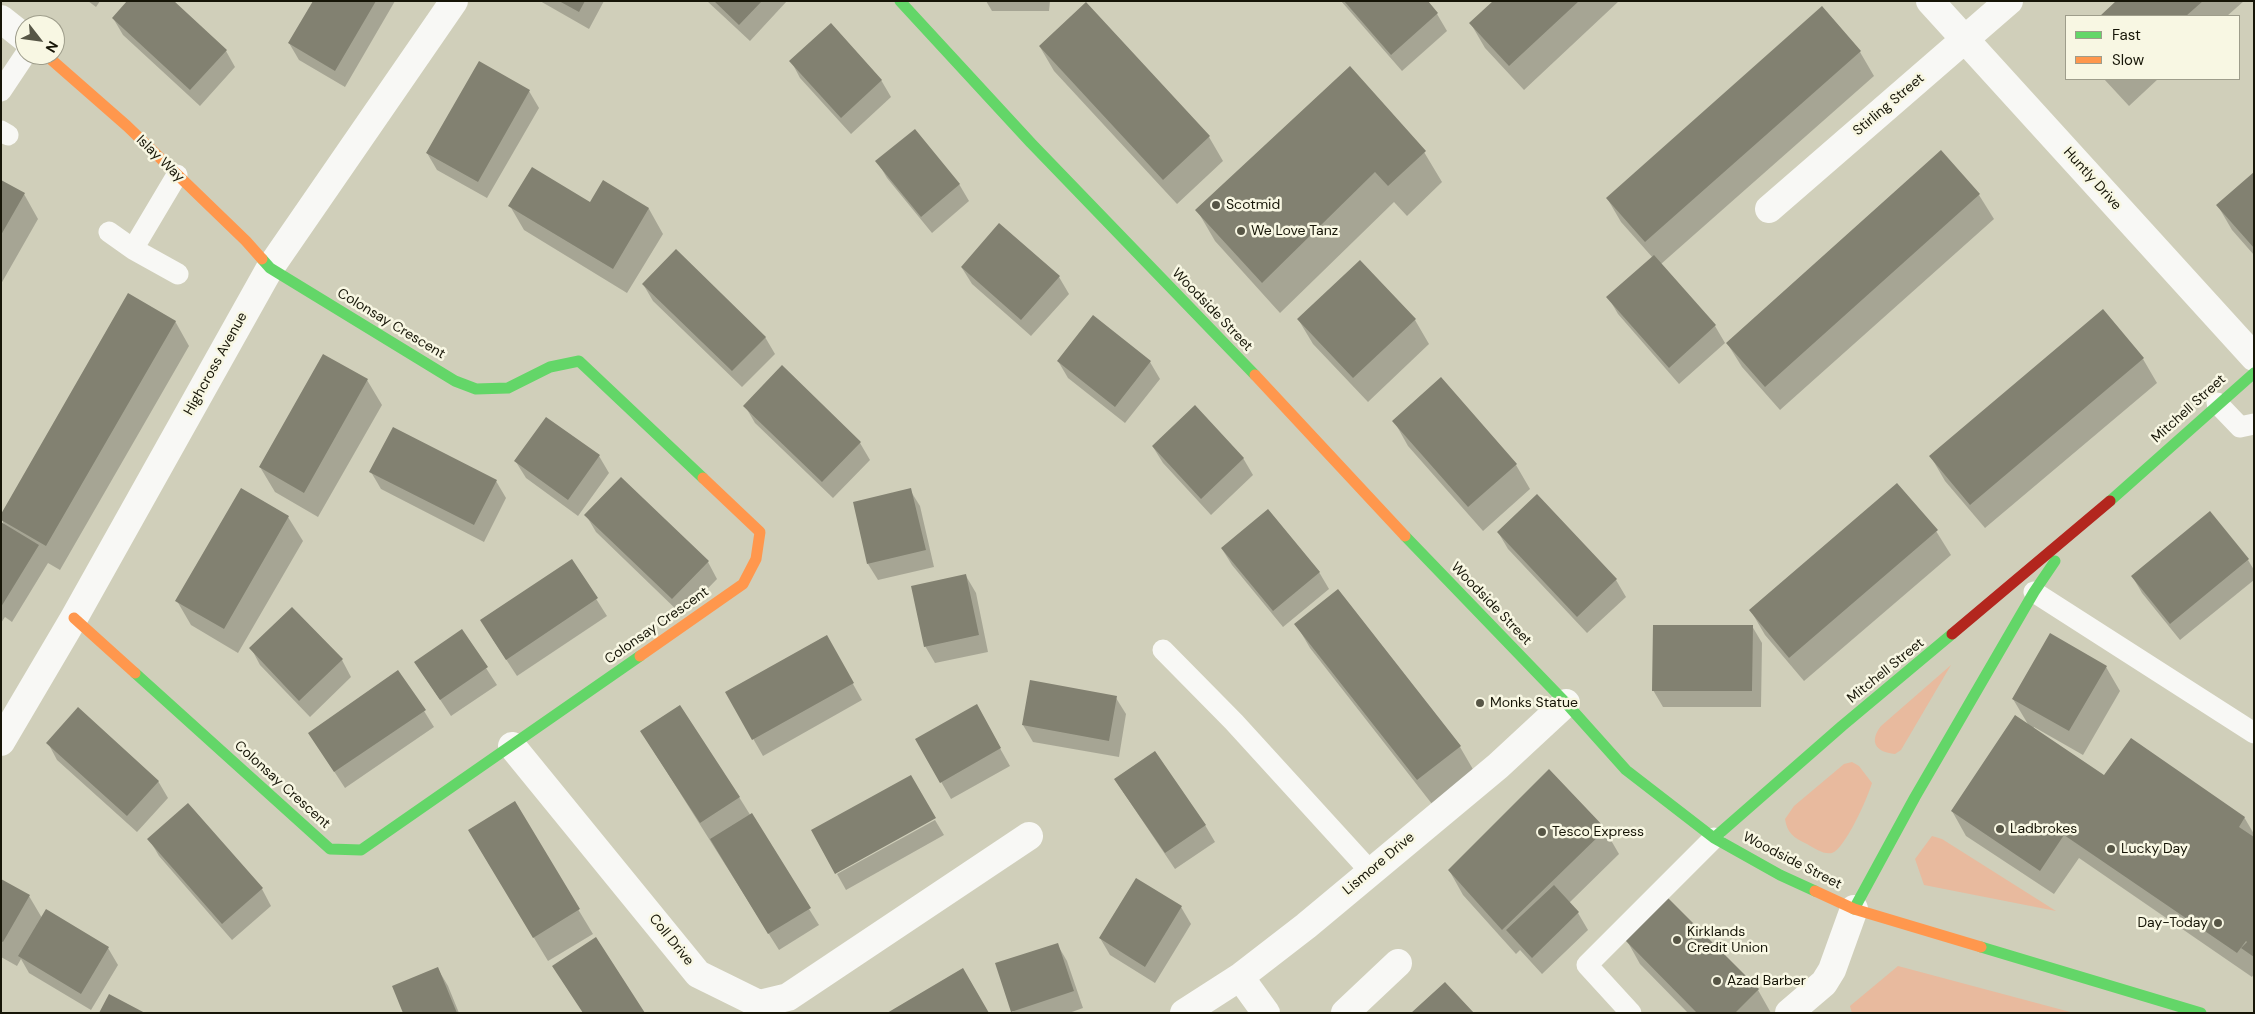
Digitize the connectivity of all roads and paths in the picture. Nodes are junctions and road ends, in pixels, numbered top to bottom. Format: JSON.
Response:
{"nodes":[{"id":1,"x":454,"y":1,"type":"edge"},
{"id":2,"x":900,"y":1,"type":"edge"},
{"id":3,"x":1930,"y":1,"type":"edge"},
{"id":4,"x":2009,"y":1,"type":"edge"},
{"id":5,"x":1,"y":18,"type":"edge"},
{"id":6,"x":15,"y":30,"type":"edge"},
{"id":7,"x":1965,"y":40,"type":"junction"},
{"id":8,"x":18,"y":65,"type":"edge"},
{"id":9,"x":57,"y":65,"type":"edge"},
{"id":10,"x":1,"y":91,"type":"edge"},
{"id":11,"x":177,"y":175,"type":"junction"},
{"id":12,"x":1769,"y":209,"type":"dead end"},
{"id":13,"x":109,"y":232,"type":"dead end"},
{"id":14,"x":134,"y":249,"type":"junction"},
{"id":15,"x":270,"y":268,"type":"junction"},
{"id":16,"x":178,"y":274,"type":"dead end"},
{"id":17,"x":2254,"y":357,"type":"edge"},
{"id":18,"x":2254,"y":372,"type":"edge"},
{"id":19,"x":2217,"y":403,"type":"junction"},
{"id":20,"x":2254,"y":424,"type":"edge"},
{"id":21,"x":2078,"y":529,"type":"junction"},
{"id":22,"x":2034,"y":592,"type":"junction"},
{"id":23,"x":74,"y":618,"type":"junction"},
{"id":24,"x":1164,"y":650,"type":"dead end"},
{"id":25,"x":1566,"y":703,"type":"junction"},
{"id":26,"x":2254,"y":733,"type":"edge"},
{"id":27,"x":1,"y":742,"type":"edge"},
{"id":28,"x":512,"y":746,"type":"junction"},
{"id":29,"x":1029,"y":836,"type":"dead end"},
{"id":30,"x":1714,"y":838,"type":"junction"},
{"id":31,"x":1370,"y":871,"type":"junction"},
{"id":32,"x":1854,"y":909,"type":"junction"},
{"id":33,"x":1398,"y":963,"type":"dead end"},
{"id":34,"x":1240,"y":977,"type":"junction"},
{"id":35,"x":1184,"y":1013,"type":"edge"},
{"id":36,"x":1266,"y":1013,"type":"edge"},
{"id":37,"x":1345,"y":1013,"type":"edge"},
{"id":38,"x":1631,"y":1013,"type":"edge"},
{"id":39,"x":1790,"y":1013,"type":"edge"},
{"id":40,"x":2200,"y":1013,"type":"edge"}],
"edges":[{"from":1,"to":15,"type":"street","name":"Highcross Avenue"},
{"from":2,"to":25,"type":"street","name":"Woodside Street"},
{"from":3,"to":7,"type":"street","name":"Huntly Drive"},
{"from":4,"to":7,"type":"street","name":"Stirling Street"},
{"from":5,"to":6,"type":"street"},
{"from":7,"to":12,"type":"street","name":"Stirling Street"},
{"from":7,"to":17,"type":"street","name":"Huntly Drive"},
{"from":8,"to":10,"type":"lane"},
{"from":9,"to":11,"type":"street","name":"Islay Way"},
{"from":11,"to":14,"type":"lane"},
{"from":11,"to":15,"type":"street","name":"Islay Way"},
{"from":13,"to":14,"type":"lane"},
{"from":14,"to":16,"type":"lane"},
{"from":15,"to":23,"type":"street","name":"Highcross Avenue"},
{"from":15,"to":28,"type":"street","name":"Colonsay Crescent"},
{"from":18,"to":19,"type":"street","name":"Mitchell Street"},
{"from":19,"to":20,"type":"lane"},
{"from":19,"to":21,"type":"street","name":"Mitchell Street"},
{"from":21,"to":22,"type":"street","name":"Mitchell Street"},
{"from":21,"to":30,"type":"street","name":"Mitchell Street"},
{"from":22,"to":26,"type":"lane"},
{"from":22,"to":32,"type":"street","name":"Mitchell Street"},
{"from":23,"to":27,"type":"street","name":"Highcross Avenue"},
{"from":23,"to":28,"type":"street","name":"Colonsay Crescent"},
{"from":24,"to":31,"type":"lane"},
{"from":25,"to":30,"type":"street","name":"Woodside Street"},
{"from":25,"to":31,"type":"street","name":"Lismore Drive"},
{"from":28,"to":29,"type":"street","name":"Coll Drive"},
{"from":30,"to":32,"type":"street","name":"Woodside Street"},
{"from":30,"to":38,"type":"lane"},
{"from":31,"to":34,"type":"street","name":"Lismore Drive"},
{"from":32,"to":39,"type":"street"},
{"from":32,"to":40,"type":"street","name":"Woodside Street"},
{"from":33,"to":37,"type":"street"},
{"from":34,"to":35,"type":"street","name":"Lismore Drive"},
{"from":34,"to":36,"type":"street"}]}
